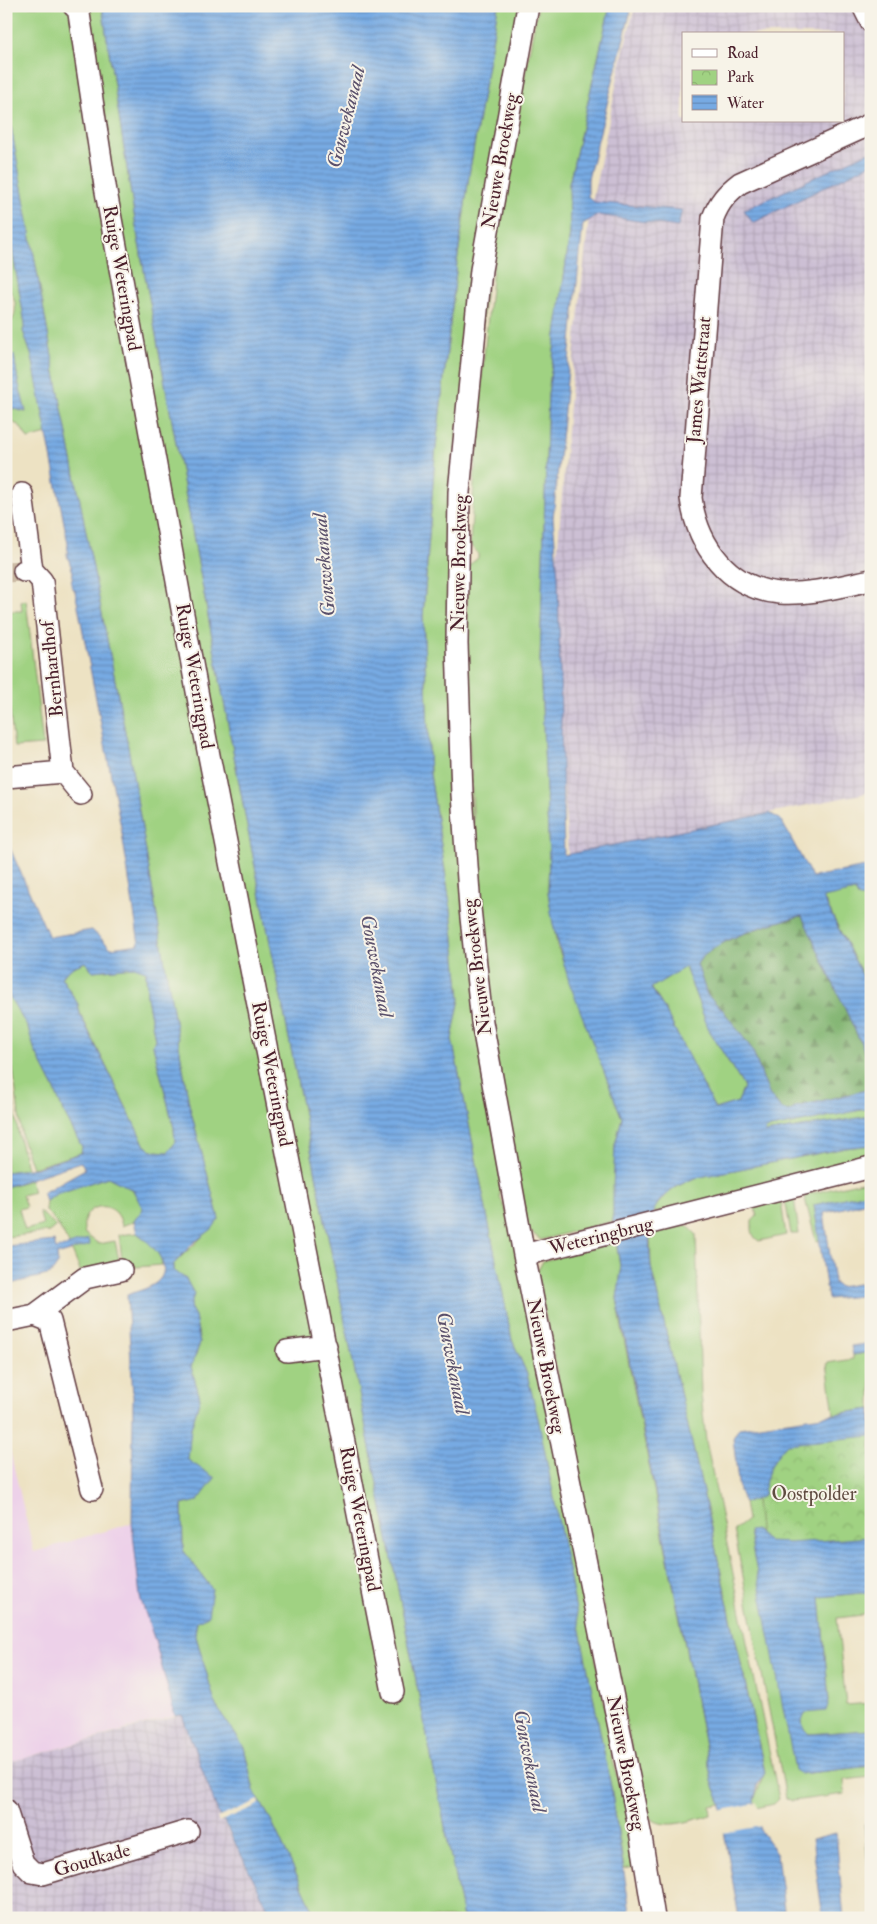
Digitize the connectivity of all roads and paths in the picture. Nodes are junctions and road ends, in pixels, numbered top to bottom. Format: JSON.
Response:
{"nodes":[{"id":1,"x":74,"y":6,"type":"edge"},
{"id":2,"x":528,"y":6,"type":"edge"},
{"id":3,"x":863,"y":6,"type":"edge"},
{"id":4,"x":871,"y":22,"type":"edge"},
{"id":5,"x":871,"y":124,"type":"edge"},
{"id":6,"x":22,"y":494,"type":"dead end"},
{"id":7,"x":871,"y":580,"type":"edge"},
{"id":8,"x":63,"y":772,"type":"junction"},
{"id":9,"x":6,"y":777,"type":"edge"},
{"id":10,"x":82,"y":794,"type":"dead end"},
{"id":11,"x":871,"y":1167,"type":"edge"},
{"id":12,"x":524,"y":1255,"type":"junction"},
{"id":13,"x":121,"y":1270,"type":"dead end"},
{"id":14,"x":35,"y":1315,"type":"junction"},
{"id":15,"x":6,"y":1320,"type":"edge"},
{"id":16,"x":326,"y":1346,"type":"junction"},
{"id":17,"x":287,"y":1351,"type":"dead end"},
{"id":18,"x":92,"y":1489,"type":"dead end"},
{"id":19,"x":393,"y":1692,"type":"dead end"},
{"id":20,"x":6,"y":1810,"type":"edge"},
{"id":21,"x":188,"y":1832,"type":"dead end"},
{"id":22,"x":654,"y":1918,"type":"edge"}],
"edges":[{"from":1,"to":16,"type":"street","name":"Ruige Weteringpad"},
{"from":2,"to":12,"type":"street","name":"Nieuwe Broekweg"},
{"from":3,"to":4,"type":"street"},
{"from":5,"to":7,"type":"street","name":"James Wattstraat"},
{"from":6,"to":8,"type":"street","name":"Bernhardhof"},
{"from":8,"to":9,"type":"street"},
{"from":8,"to":10,"type":"street"},
{"from":11,"to":12,"type":"street","name":"Weteringbrug"},
{"from":12,"to":22,"type":"street","name":"Nieuwe Broekweg"},
{"from":13,"to":14,"type":"street"},
{"from":14,"to":15,"type":"street"},
{"from":14,"to":18,"type":"street"},
{"from":16,"to":17,"type":"street"},
{"from":16,"to":19,"type":"street","name":"Ruige Weteringpad"},
{"from":20,"to":21,"type":"street","name":"Goudkade"}]}
